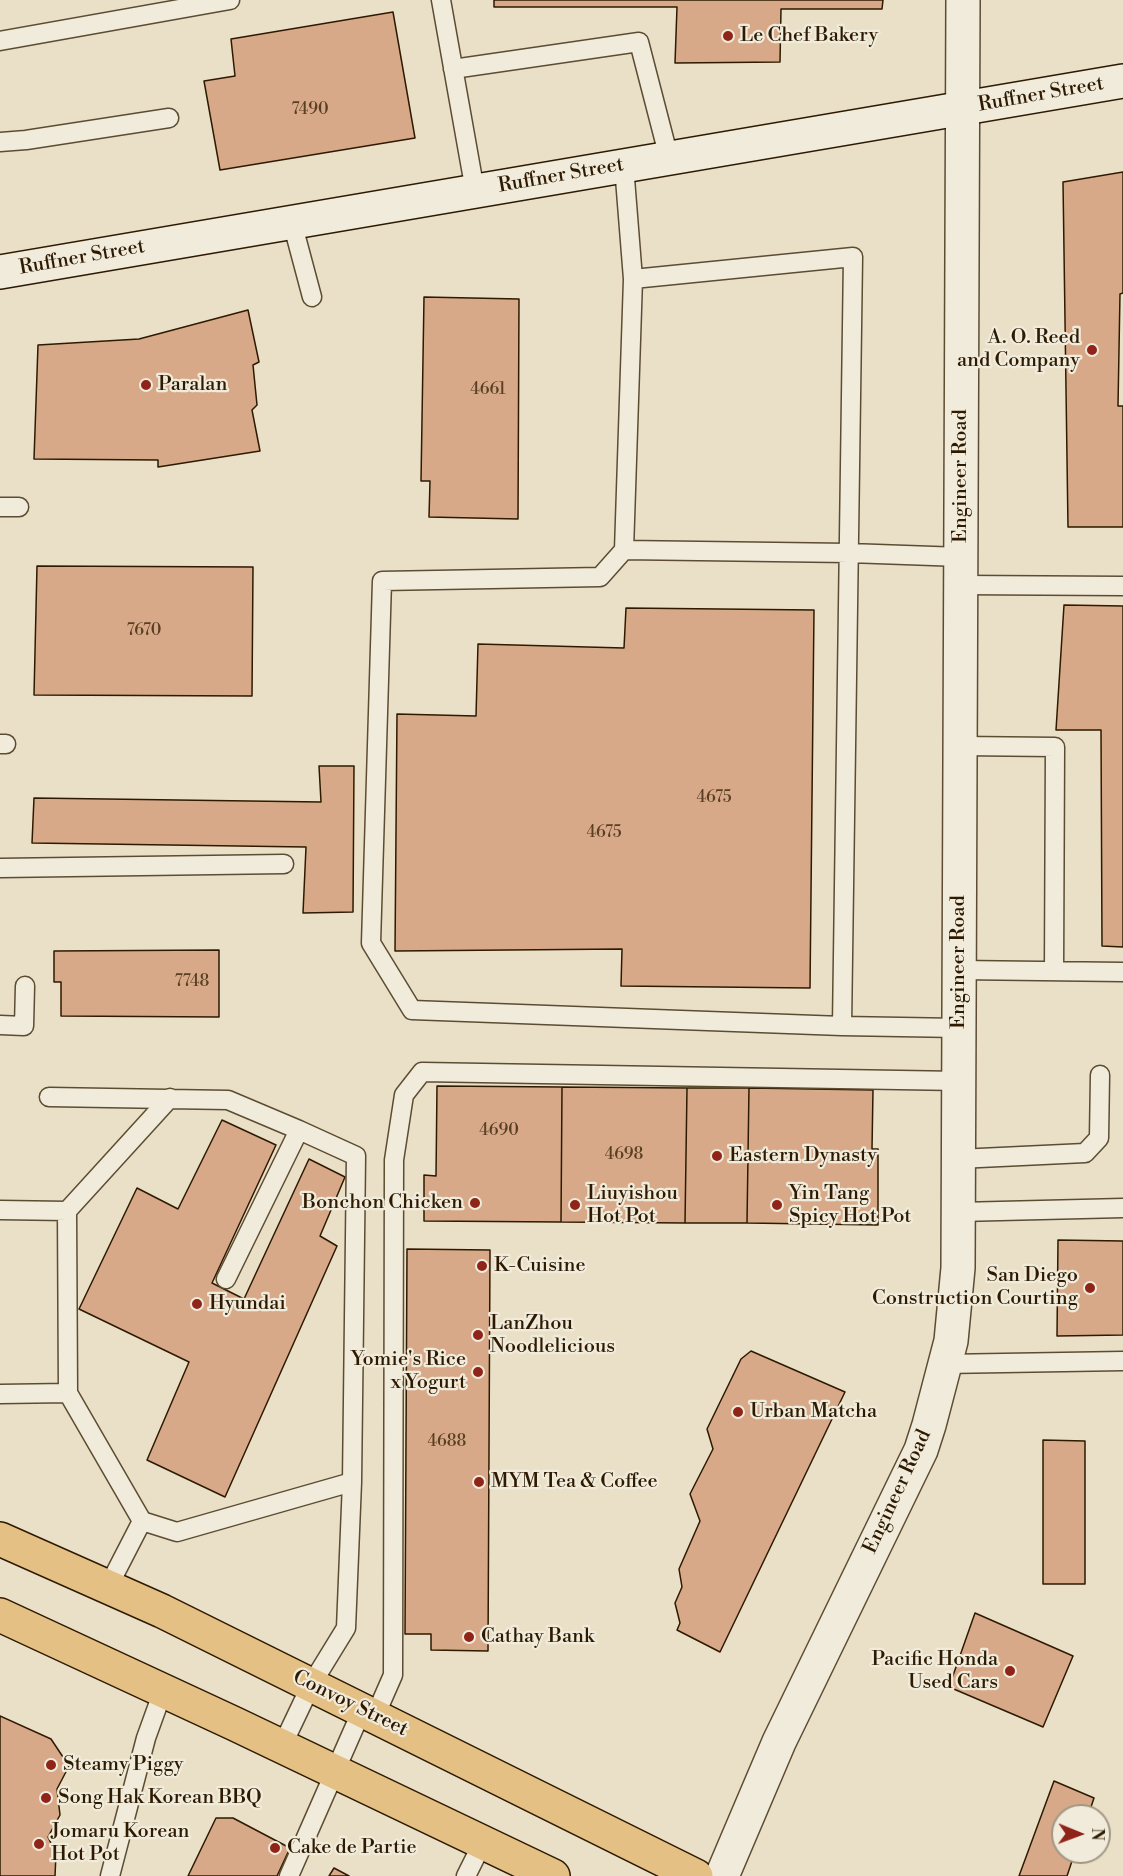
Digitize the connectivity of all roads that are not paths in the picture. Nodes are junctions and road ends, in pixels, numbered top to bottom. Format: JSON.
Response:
{"nodes":[{"id":1,"x":230,"y":0,"type":"edge"},
{"id":2,"x":441,"y":0,"type":"edge"},
{"id":3,"x":963,"y":0,"type":"edge"},
{"id":4,"x":0,"y":41,"type":"edge"},
{"id":5,"x":453,"y":69,"type":"junction"},
{"id":6,"x":1123,"y":81,"type":"edge"},
{"id":7,"x":963,"y":108,"type":"junction"},
{"id":8,"x":169,"y":118,"type":"dead end"},
{"id":9,"x":0,"y":142,"type":"edge"},
{"id":10,"x":669,"y":158,"type":"junction"},
{"id":11,"x":624,"y":166,"type":"junction"},
{"id":12,"x":475,"y":191,"type":"junction"},
{"id":13,"x":292,"y":222,"type":"junction"},
{"id":14,"x":0,"y":272,"type":"edge"},
{"id":15,"x":633,"y":279,"type":"junction"},
{"id":16,"x":312,"y":297,"type":"dead end"},
{"id":17,"x":0,"y":507,"type":"edge"},
{"id":18,"x":19,"y":507,"type":"dead end"},
{"id":19,"x":624,"y":550,"type":"junction"},
{"id":20,"x":849,"y":553,"type":"junction"},
{"id":21,"x":961,"y":571,"type":"junction"},
{"id":22,"x":1123,"y":586,"type":"edge"},
{"id":23,"x":960,"y":746,"type":"junction"},
{"id":24,"x":284,"y":864,"type":"dead end"},
{"id":25,"x":0,"y":868,"type":"edge"},
{"id":26,"x":959,"y":970,"type":"junction"},
{"id":27,"x":1054,"y":971,"type":"junction"},
{"id":28,"x":1123,"y":972,"type":"edge"},
{"id":29,"x":25,"y":986,"type":"dead end"},
{"id":30,"x":0,"y":1025,"type":"edge"},
{"id":31,"x":842,"y":1026,"type":"junction"},
{"id":32,"x":959,"y":1028,"type":"junction"},
{"id":33,"x":1100,"y":1075,"type":"dead end"},
{"id":34,"x":959,"y":1081,"type":"junction"},
{"id":35,"x":49,"y":1097,"type":"dead end"},
{"id":36,"x":170,"y":1098,"type":"junction"},
{"id":37,"x":299,"y":1130,"type":"junction"},
{"id":38,"x":958,"y":1159,"type":"junction"},
{"id":39,"x":1123,"y":1208,"type":"edge"},
{"id":40,"x":0,"y":1210,"type":"edge"},
{"id":41,"x":67,"y":1210,"type":"junction"},
{"id":42,"x":959,"y":1212,"type":"junction"},
{"id":43,"x":226,"y":1279,"type":"dead end"},
{"id":44,"x":1123,"y":1360,"type":"edge"},
{"id":45,"x":944,"y":1364,"type":"junction"},
{"id":46,"x":68,"y":1393,"type":"junction"},
{"id":47,"x":0,"y":1394,"type":"edge"},
{"id":48,"x":352,"y":1482,"type":"junction"},
{"id":49,"x":142,"y":1521,"type":"junction"},
{"id":50,"x":0,"y":1539,"type":"edge"},
{"id":51,"x":108,"y":1587,"type":"junction"},
{"id":52,"x":0,"y":1615,"type":"edge"},
{"id":53,"x":311,"y":1685,"type":"junction"},
{"id":54,"x":163,"y":1691,"type":"junction"},
{"id":55,"x":369,"y":1713,"type":"junction"},
{"id":56,"x":282,"y":1746,"type":"junction"},
{"id":57,"x":336,"y":1772,"type":"junction"},
{"id":58,"x":483,"y":1842,"type":"junction"},
{"id":59,"x":110,"y":1876,"type":"edge"},
{"id":60,"x":289,"y":1876,"type":"edge"},
{"id":61,"x":466,"y":1876,"type":"edge"},
{"id":62,"x":553,"y":1876,"type":"edge"},
{"id":63,"x":696,"y":1876,"type":"edge"},
{"id":64,"x":722,"y":1876,"type":"edge"}],
"edges":[{"from":1,"to":4,"type":"lane"},
{"from":2,"to":5,"type":"lane"},
{"from":3,"to":7,"type":"street","name":"Engineer Road"},
{"from":5,"to":10,"type":"lane"},
{"from":5,"to":12,"type":"lane"},
{"from":6,"to":7,"type":"street","name":"Ruffner Street"},
{"from":7,"to":10,"type":"street","name":"Ruffner Street"},
{"from":7,"to":21,"type":"street","name":"Engineer Road"},
{"from":8,"to":9,"type":"lane"},
{"from":10,"to":11,"type":"street","name":"Ruffner Street"},
{"from":11,"to":12,"type":"street","name":"Ruffner Street"},
{"from":11,"to":15,"type":"lane"},
{"from":12,"to":13,"type":"street","name":"Ruffner Street"},
{"from":13,"to":14,"type":"street","name":"Ruffner Street"},
{"from":13,"to":16,"type":"lane"},
{"from":15,"to":19,"type":"lane"},
{"from":15,"to":20,"type":"lane"},
{"from":17,"to":18,"type":"lane"},
{"from":19,"to":20,"type":"lane"},
{"from":19,"to":31,"type":"lane"},
{"from":20,"to":21,"type":"lane"},
{"from":20,"to":31,"type":"lane"},
{"from":21,"to":22,"type":"lane"},
{"from":21,"to":23,"type":"street","name":"Engineer Road"},
{"from":23,"to":26,"type":"street","name":"Engineer Road"},
{"from":23,"to":27,"type":"lane"},
{"from":24,"to":25,"type":"lane"},
{"from":26,"to":27,"type":"lane"},
{"from":26,"to":32,"type":"street","name":"Engineer Road"},
{"from":27,"to":28,"type":"lane"},
{"from":29,"to":30,"type":"lane"},
{"from":31,"to":32,"type":"lane"},
{"from":32,"to":34,"type":"street","name":"Engineer Road"},
{"from":33,"to":38,"type":"lane"},
{"from":34,"to":38,"type":"street","name":"Engineer Road"},
{"from":34,"to":55,"type":"lane"},
{"from":35,"to":36,"type":"lane"},
{"from":36,"to":37,"type":"lane"},
{"from":36,"to":41,"type":"lane"},
{"from":37,"to":43,"type":"lane"},
{"from":37,"to":48,"type":"lane"},
{"from":38,"to":42,"type":"street","name":"Engineer Road"},
{"from":39,"to":42,"type":"lane"},
{"from":40,"to":41,"type":"lane"},
{"from":41,"to":46,"type":"lane"},
{"from":42,"to":45,"type":"street","name":"Engineer Road"},
{"from":44,"to":45,"type":"lane"},
{"from":45,"to":64,"type":"street","name":"Engineer Road"},
{"from":46,"to":47,"type":"lane"},
{"from":46,"to":49,"type":"lane"},
{"from":48,"to":49,"type":"lane"},
{"from":48,"to":53,"type":"lane"},
{"from":49,"to":51,"type":"lane"},
{"from":50,"to":51,"type":"main road","name":"Convoy Street"},
{"from":51,"to":53,"type":"main road","name":"Convoy Street"},
{"from":52,"to":54,"type":"main road"},
{"from":53,"to":55,"type":"main road","name":"Convoy Street"},
{"from":53,"to":56,"type":"lane"},
{"from":54,"to":56,"type":"main road"},
{"from":54,"to":59,"type":"lane"},
{"from":55,"to":57,"type":"lane"},
{"from":55,"to":63,"type":"main road","name":"Convoy Street"},
{"from":56,"to":57,"type":"main road"},
{"from":57,"to":58,"type":"main road"},
{"from":57,"to":60,"type":"lane"},
{"from":58,"to":61,"type":"lane"},
{"from":58,"to":62,"type":"main road"}]}
